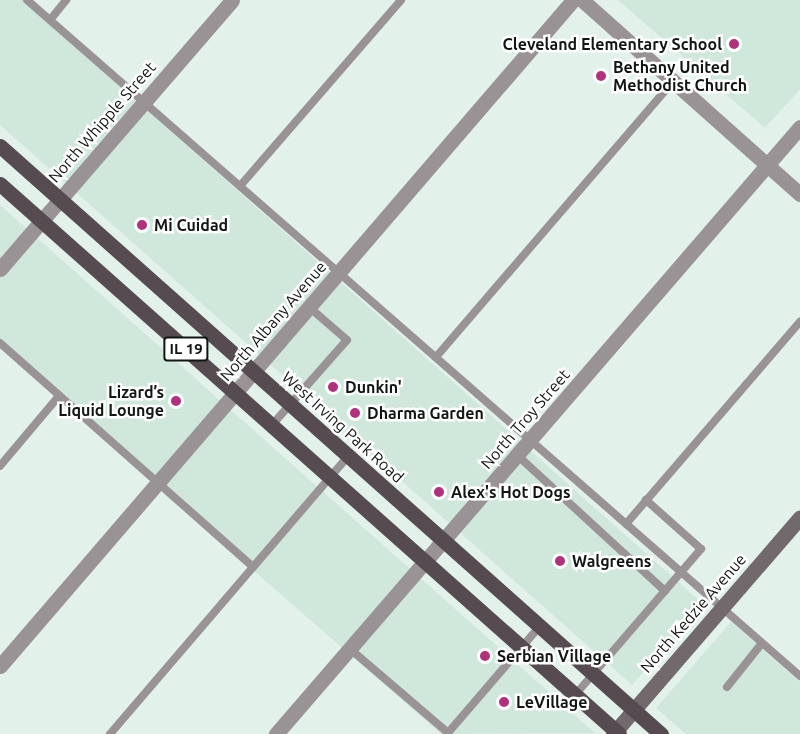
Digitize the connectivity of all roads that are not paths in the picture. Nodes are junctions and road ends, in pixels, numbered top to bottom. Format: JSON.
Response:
{"nodes":[{"id":1,"x":27,"y":0,"type":"edge"},
{"id":2,"x":66,"y":0,"type":"edge"},
{"id":3,"x":232,"y":0,"type":"edge"},
{"id":4,"x":400,"y":0,"type":"edge"},
{"id":5,"x":573,"y":0,"type":"edge"},
{"id":6,"x":582,"y":0,"type":"edge"},
{"id":7,"x":50,"y":20,"type":"junction"},
{"id":8,"x":673,"y":81,"type":"junction"},
{"id":9,"x":144,"y":102,"type":"junction"},
{"id":10,"x":800,"y":127,"type":"edge"},
{"id":11,"x":0,"y":146,"type":"edge"},
{"id":12,"x":767,"y":164,"type":"junction"},
{"id":13,"x":0,"y":184,"type":"edge"},
{"id":14,"x":240,"y":186,"type":"junction"},
{"id":15,"x":800,"y":194,"type":"edge"},
{"id":16,"x":59,"y":199,"type":"junction"},
{"id":17,"x":42,"y":221,"type":"junction"},
{"id":18,"x":0,"y":269,"type":"edge"},
{"id":19,"x":339,"y":273,"type":"junction"},
{"id":20,"x":309,"y":307,"type":"junction"},
{"id":21,"x":800,"y":322,"type":"edge"},
{"id":22,"x":0,"y":343,"type":"edge"},
{"id":23,"x":435,"y":357,"type":"junction"},
{"id":24,"x":253,"y":371,"type":"junction"},
{"id":25,"x":235,"y":393,"type":"junction"},
{"id":26,"x":59,"y":396,"type":"junction"},
{"id":27,"x":290,"y":404,"type":"junction"},
{"id":28,"x":272,"y":425,"type":"junction"},
{"id":29,"x":530,"y":440,"type":"junction"},
{"id":30,"x":517,"y":455,"type":"junction"},
{"id":31,"x":348,"y":456,"type":"junction"},
{"id":32,"x":0,"y":466,"type":"edge"},
{"id":33,"x":330,"y":477,"type":"junction"},
{"id":34,"x":158,"y":482,"type":"junction"},
{"id":35,"x":646,"y":500,"type":"junction"},
{"id":36,"x":800,"y":517,"type":"edge"},
{"id":37,"x":626,"y":524,"type":"junction"},
{"id":38,"x":444,"y":540,"type":"junction"},
{"id":39,"x":425,"y":562,"type":"junction"},
{"id":40,"x":253,"y":567,"type":"junction"},
{"id":41,"x":681,"y":572,"type":"junction"},
{"id":42,"x":665,"y":591,"type":"junction"},
{"id":43,"x":722,"y":607,"type":"junction"},
{"id":44,"x":540,"y":626,"type":"junction"},
{"id":45,"x":762,"y":643,"type":"junction"},
{"id":46,"x":349,"y":648,"type":"junction"},
{"id":47,"x":521,"y":648,"type":"junction"},
{"id":48,"x":0,"y":666,"type":"edge"},
{"id":49,"x":593,"y":674,"type":"junction"},
{"id":50,"x":800,"y":676,"type":"edge"},
{"id":51,"x":727,"y":687,"type":"dead end"},
{"id":52,"x":575,"y":695,"type":"junction"},
{"id":53,"x":634,"y":710,"type":"junction"},
{"id":54,"x":616,"y":733,"type":"edge"},
{"id":55,"x":110,"y":734,"type":"edge"},
{"id":56,"x":276,"y":734,"type":"edge"},
{"id":57,"x":448,"y":734,"type":"edge"},
{"id":58,"x":661,"y":734,"type":"edge"}],
"edges":[{"from":1,"to":7,"type":"lane"},
{"from":2,"to":7,"type":"lane"},
{"from":3,"to":9,"type":"street","name":"North Whipple Street"},
{"from":4,"to":14,"type":"lane"},
{"from":5,"to":19,"type":"street","name":"North Albany Avenue"},
{"from":6,"to":8,"type":"street"},
{"from":7,"to":9,"type":"lane"},
{"from":8,"to":12,"type":"street"},
{"from":8,"to":23,"type":"lane"},
{"from":9,"to":14,"type":"lane"},
{"from":9,"to":16,"type":"street","name":"North Whipple Street"},
{"from":10,"to":12,"type":"street","name":"North Troy Street"},
{"from":11,"to":16,"type":"main road","name":"West Irving Park Road","number":"IL 19"},
{"from":12,"to":15,"type":"street"},
{"from":12,"to":29,"type":"street","name":"North Troy Street"},
{"from":13,"to":17,"type":"main road","number":"IL 19"},
{"from":14,"to":19,"type":"lane"},
{"from":16,"to":17,"type":"street","name":"North Whipple Street"},
{"from":16,"to":24,"type":"main road","name":"West Irving Park Road","number":"IL 19"},
{"from":17,"to":18,"type":"street","name":"North Whipple Street"},
{"from":17,"to":25,"type":"main road","number":"IL 19"},
{"from":19,"to":20,"type":"street","name":"North Albany Avenue"},
{"from":19,"to":23,"type":"lane"},
{"from":20,"to":24,"type":"street","name":"North Albany Avenue"},
{"from":20,"to":27,"type":"lane"},
{"from":21,"to":35,"type":"lane"},
{"from":22,"to":26,"type":"lane"},
{"from":23,"to":29,"type":"lane"},
{"from":24,"to":25,"type":"street","name":"North Albany Avenue"},
{"from":24,"to":27,"type":"main road","name":"West Irving Park Road","number":"IL 19"},
{"from":25,"to":28,"type":"main road","number":"IL 19"},
{"from":25,"to":34,"type":"street","name":"North Albany Avenue"},
{"from":26,"to":32,"type":"lane"},
{"from":26,"to":34,"type":"lane"},
{"from":27,"to":28,"type":"lane"},
{"from":27,"to":31,"type":"main road","name":"West Irving Park Road","number":"IL 19"},
{"from":28,"to":33,"type":"main road","number":"IL 19"},
{"from":29,"to":30,"type":"street","name":"North Troy Street"},
{"from":29,"to":37,"type":"lane"},
{"from":30,"to":38,"type":"street","name":"North Troy Street"},
{"from":30,"to":42,"type":"lane"},
{"from":31,"to":33,"type":"lane"},
{"from":31,"to":38,"type":"main road","name":"West Irving Park Road","number":"IL 19"},
{"from":33,"to":39,"type":"main road","number":"IL 19"},
{"from":33,"to":40,"type":"lane"},
{"from":34,"to":40,"type":"lane"},
{"from":34,"to":48,"type":"street","name":"North Albany Avenue"},
{"from":35,"to":37,"type":"lane"},
{"from":35,"to":41,"type":"lane"},
{"from":36,"to":43,"type":"main road","name":"North Kedzie Avenue"},
{"from":37,"to":41,"type":"lane"},
{"from":38,"to":39,"type":"street","name":"North Troy Street"},
{"from":38,"to":44,"type":"main road","name":"West Irving Park Road","number":"IL 19"},
{"from":39,"to":46,"type":"street","name":"North Troy Street"},
{"from":39,"to":47,"type":"main road","number":"IL 19"},
{"from":40,"to":55,"type":"lane"},
{"from":41,"to":42,"type":"lane"},
{"from":41,"to":43,"type":"lane"},
{"from":42,"to":49,"type":"lane"},
{"from":43,"to":45,"type":"lane"},
{"from":43,"to":53,"type":"main road","name":"North Kedzie Avenue"},
{"from":44,"to":47,"type":"lane"},
{"from":44,"to":49,"type":"main road","name":"West Irving Park Road","number":"IL 19"},
{"from":45,"to":50,"type":"lane"},
{"from":45,"to":51,"type":"lane"},
{"from":46,"to":56,"type":"street","name":"North Troy Street"},
{"from":46,"to":57,"type":"lane"},
{"from":47,"to":52,"type":"main road","number":"IL 19"},
{"from":47,"to":57,"type":"lane"},
{"from":49,"to":52,"type":"lane"},
{"from":49,"to":53,"type":"main road","name":"West Irving Park Road","number":"IL 19"},
{"from":52,"to":54,"type":"main road","number":"IL 19"},
{"from":53,"to":54,"type":"main road","name":"North Kedzie Avenue"},
{"from":53,"to":58,"type":"main road","name":"West Irving Park Road","number":"IL 19"}]}
